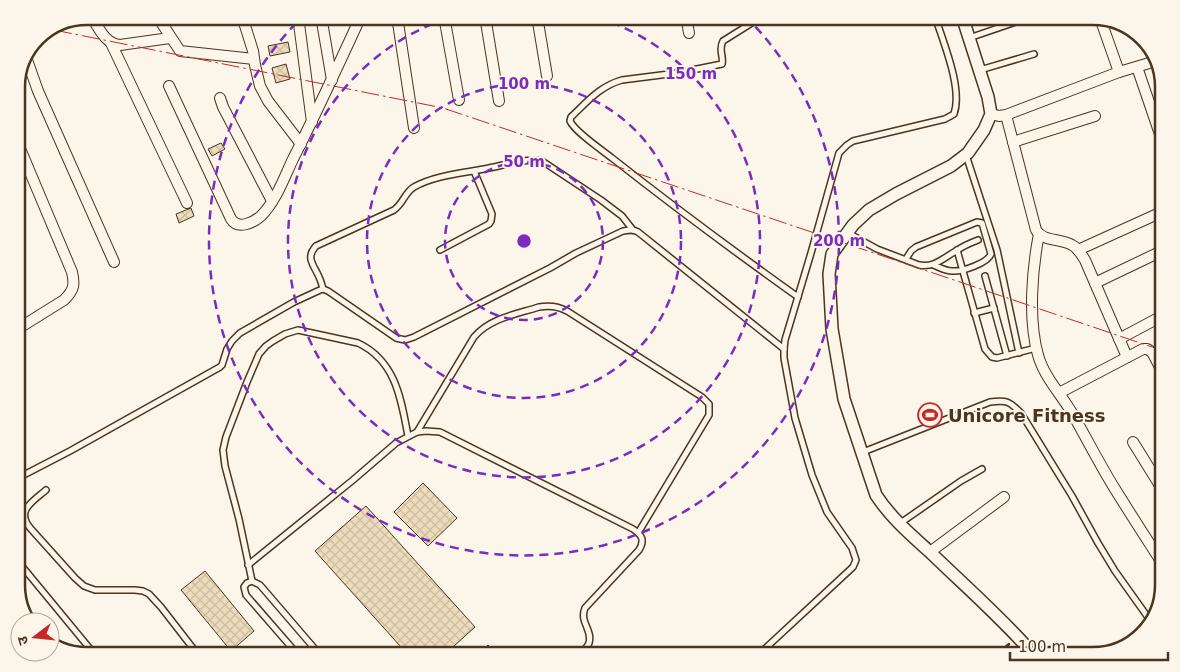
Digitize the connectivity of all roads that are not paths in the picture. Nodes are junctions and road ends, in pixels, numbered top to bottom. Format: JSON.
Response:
{"nodes":[{"id":1,"x":97,"y":25,"type":"edge"},
{"id":2,"x":162,"y":25,"type":"edge"},
{"id":3,"x":245,"y":25,"type":"edge"},
{"id":4,"x":299,"y":25,"type":"edge"},
{"id":5,"x":323,"y":25,"type":"edge"},
{"id":6,"x":357,"y":25,"type":"edge"},
{"id":7,"x":398,"y":25,"type":"edge"},
{"id":8,"x":446,"y":25,"type":"edge"},
{"id":9,"x":486,"y":25,"type":"edge"},
{"id":10,"x":538,"y":25,"type":"edge"},
{"id":11,"x":688,"y":25,"type":"edge"},
{"id":12,"x":748,"y":25,"type":"edge"},
{"id":13,"x":938,"y":25,"type":"edge"},
{"id":14,"x":965,"y":25,"type":"edge"},
{"id":15,"x":1008,"y":25,"type":"edge"},
{"id":16,"x":1103,"y":26,"type":"edge"},
{"id":17,"x":689,"y":33,"type":"dead end"},
{"id":18,"x":170,"y":38,"type":"junction"},
{"id":19,"x":969,"y":39,"type":"junction"},
{"id":20,"x":111,"y":43,"type":"junction"},
{"id":21,"x":1034,"y":54,"type":"dead end"},
{"id":22,"x":254,"y":59,"type":"junction"},
{"id":23,"x":1150,"y":63,"type":"edge"},
{"id":24,"x":29,"y":66,"type":"edge"},
{"id":25,"x":1137,"y":67,"type":"junction"},
{"id":26,"x":979,"y":70,"type":"junction"},
{"id":27,"x":1119,"y":72,"type":"junction"},
{"id":28,"x":547,"y":76,"type":"dead end"},
{"id":29,"x":332,"y":80,"type":"junction"},
{"id":30,"x":169,"y":86,"type":"dead end"},
{"id":31,"x":220,"y":98,"type":"dead end"},
{"id":32,"x":460,"y":100,"type":"dead end"},
{"id":33,"x":499,"y":101,"type":"dead end"},
{"id":34,"x":990,"y":114,"type":"junction"},
{"id":35,"x":1006,"y":115,"type":"junction"},
{"id":36,"x":1095,"y":116,"type":"dead end"},
{"id":37,"x":1155,"y":120,"type":"edge"},
{"id":38,"x":312,"y":122,"type":"junction"},
{"id":39,"x":414,"y":128,"type":"dead end"},
{"id":40,"x":1013,"y":142,"type":"junction"},
{"id":41,"x":301,"y":144,"type":"junction"},
{"id":42,"x":966,"y":154,"type":"junction"},
{"id":43,"x":25,"y":160,"type":"edge"},
{"id":44,"x":474,"y":171,"type":"junction"},
{"id":45,"x":272,"y":201,"type":"junction"},
{"id":46,"x":187,"y":203,"type":"dead end"},
{"id":47,"x":1155,"y":215,"type":"edge"},
{"id":48,"x":633,"y":230,"type":"junction"},
{"id":49,"x":848,"y":232,"type":"junction"},
{"id":50,"x":1038,"y":234,"type":"junction"},
{"id":51,"x":978,"y":240,"type":"dead end"},
{"id":52,"x":440,"y":250,"type":"dead end"},
{"id":53,"x":957,"y":250,"type":"junction"},
{"id":54,"x":1078,"y":250,"type":"junction"},
{"id":55,"x":1155,"y":254,"type":"edge"},
{"id":56,"x":906,"y":260,"type":"junction"},
{"id":57,"x":114,"y":262,"type":"dead end"},
{"id":58,"x":933,"y":265,"type":"junction"},
{"id":59,"x":963,"y":270,"type":"junction"},
{"id":60,"x":985,"y":276,"type":"dead end"},
{"id":61,"x":1095,"y":283,"type":"junction"},
{"id":62,"x":323,"y":289,"type":"junction"},
{"id":63,"x":798,"y":297,"type":"junction"},
{"id":64,"x":994,"y":308,"type":"junction"},
{"id":65,"x":974,"y":313,"type":"junction"},
{"id":66,"x":1155,"y":320,"type":"edge"},
{"id":67,"x":25,"y":324,"type":"edge"},
{"id":68,"x":1119,"y":339,"type":"junction"},
{"id":69,"x":1037,"y":348,"type":"junction"},
{"id":70,"x":784,"y":349,"type":"junction"},
{"id":71,"x":1019,"y":353,"type":"junction"},
{"id":72,"x":1007,"y":356,"type":"junction"},
{"id":73,"x":1127,"y":357,"type":"junction"},
{"id":74,"x":1155,"y":358,"type":"edge"},
{"id":75,"x":1059,"y":393,"type":"junction"},
{"id":76,"x":417,"y":432,"type":"junction"},
{"id":77,"x":408,"y":436,"type":"junction"},
{"id":78,"x":1133,"y":442,"type":"dead end"},
{"id":79,"x":862,"y":452,"type":"junction"},
{"id":80,"x":982,"y":469,"type":"dead end"},
{"id":81,"x":25,"y":474,"type":"edge"},
{"id":82,"x":1155,"y":477,"type":"edge"},
{"id":83,"x":46,"y":490,"type":"dead end"},
{"id":84,"x":1004,"y":497,"type":"dead end"},
{"id":85,"x":25,"y":512,"type":"edge"},
{"id":86,"x":25,"y":521,"type":"edge"},
{"id":87,"x":899,"y":524,"type":"junction"},
{"id":88,"x":638,"y":533,"type":"junction"},
{"id":89,"x":930,"y":552,"type":"junction"},
{"id":90,"x":1155,"y":552,"type":"edge"},
{"id":91,"x":248,"y":564,"type":"junction"},
{"id":92,"x":25,"y":569,"type":"edge"},
{"id":93,"x":252,"y":581,"type":"junction"},
{"id":94,"x":1147,"y":615,"type":"edge"},
{"id":95,"x":89,"y":647,"type":"edge"},
{"id":96,"x":191,"y":647,"type":"edge"},
{"id":97,"x":291,"y":647,"type":"edge"},
{"id":98,"x":313,"y":647,"type":"edge"},
{"id":99,"x":586,"y":647,"type":"edge"},
{"id":100,"x":767,"y":647,"type":"edge"},
{"id":101,"x":1027,"y":647,"type":"edge"}],
"edges":[{"from":1,"to":20,"type":"street"},
{"from":2,"to":18,"type":"street"},
{"from":3,"to":22,"type":"street"},
{"from":4,"to":38,"type":"street"},
{"from":5,"to":29,"type":"street"},
{"from":6,"to":29,"type":"street"},
{"from":7,"to":39,"type":"street"},
{"from":8,"to":32,"type":"street"},
{"from":9,"to":33,"type":"street"},
{"from":10,"to":28,"type":"street"},
{"from":11,"to":17,"type":"street"},
{"from":12,"to":63,"type":"lane"},
{"from":13,"to":63,"type":"lane"},
{"from":14,"to":19,"type":"street"},
{"from":15,"to":19,"type":"lane"},
{"from":16,"to":27,"type":"street"},
{"from":18,"to":20,"type":"street"},
{"from":18,"to":22,"type":"street"},
{"from":19,"to":26,"type":"street"},
{"from":20,"to":46,"type":"street"},
{"from":21,"to":26,"type":"lane"},
{"from":22,"to":41,"type":"street"},
{"from":23,"to":25,"type":"street"},
{"from":24,"to":57,"type":"street"},
{"from":25,"to":27,"type":"street"},
{"from":25,"to":37,"type":"street"},
{"from":26,"to":34,"type":"street"},
{"from":27,"to":35,"type":"street"},
{"from":29,"to":38,"type":"street"},
{"from":30,"to":45,"type":"street"},
{"from":31,"to":45,"type":"street"},
{"from":34,"to":35,"type":"street"},
{"from":34,"to":42,"type":"street"},
{"from":35,"to":40,"type":"street"},
{"from":36,"to":40,"type":"street"},
{"from":38,"to":41,"type":"street"},
{"from":40,"to":50,"type":"street"},
{"from":41,"to":45,"type":"street"},
{"from":42,"to":49,"type":"street"},
{"from":42,"to":71,"type":"lane"},
{"from":43,"to":67,"type":"street"},
{"from":44,"to":48,"type":"lane"},
{"from":44,"to":52,"type":"lane"},
{"from":44,"to":62,"type":"lane"},
{"from":47,"to":54,"type":"street"},
{"from":48,"to":62,"type":"lane"},
{"from":48,"to":70,"type":"lane"},
{"from":49,"to":56,"type":"lane"},
{"from":49,"to":79,"type":"street"},
{"from":50,"to":54,"type":"street"},
{"from":50,"to":69,"type":"street"},
{"from":51,"to":53,"type":"lane"},
{"from":53,"to":58,"type":"lane"},
{"from":53,"to":59,"type":"lane"},
{"from":54,"to":61,"type":"street"},
{"from":55,"to":61,"type":"street"},
{"from":56,"to":58,"type":"lane"},
{"from":56,"to":59,"type":"lane"},
{"from":58,"to":59,"type":"lane"},
{"from":59,"to":65,"type":"lane"},
{"from":60,"to":64,"type":"lane"},
{"from":61,"to":68,"type":"street"},
{"from":62,"to":81,"type":"lane"},
{"from":63,"to":70,"type":"lane"},
{"from":64,"to":65,"type":"lane"},
{"from":64,"to":72,"type":"lane"},
{"from":65,"to":72,"type":"lane"},
{"from":66,"to":68,"type":"street"},
{"from":68,"to":73,"type":"street"},
{"from":69,"to":71,"type":"lane"},
{"from":69,"to":75,"type":"street"},
{"from":70,"to":100,"type":"lane"},
{"from":71,"to":72,"type":"lane"},
{"from":73,"to":74,"type":"street"},
{"from":73,"to":75,"type":"street"},
{"from":75,"to":90,"type":"street"},
{"from":76,"to":77,"type":"lane"},
{"from":76,"to":88,"type":"lane"},
{"from":76,"to":88,"type":"lane"},
{"from":77,"to":91,"type":"lane"},
{"from":77,"to":91,"type":"lane"},
{"from":78,"to":82,"type":"street"},
{"from":79,"to":87,"type":"street"},
{"from":79,"to":94,"type":"lane"},
{"from":80,"to":87,"type":"lane"},
{"from":83,"to":85,"type":"lane"},
{"from":84,"to":89,"type":"street"},
{"from":86,"to":96,"type":"lane"},
{"from":87,"to":89,"type":"street"},
{"from":88,"to":99,"type":"lane"},
{"from":89,"to":101,"type":"street"},
{"from":91,"to":93,"type":"lane"},
{"from":92,"to":95,"type":"lane"},
{"from":93,"to":97,"type":"lane"},
{"from":93,"to":98,"type":"lane"}]}
